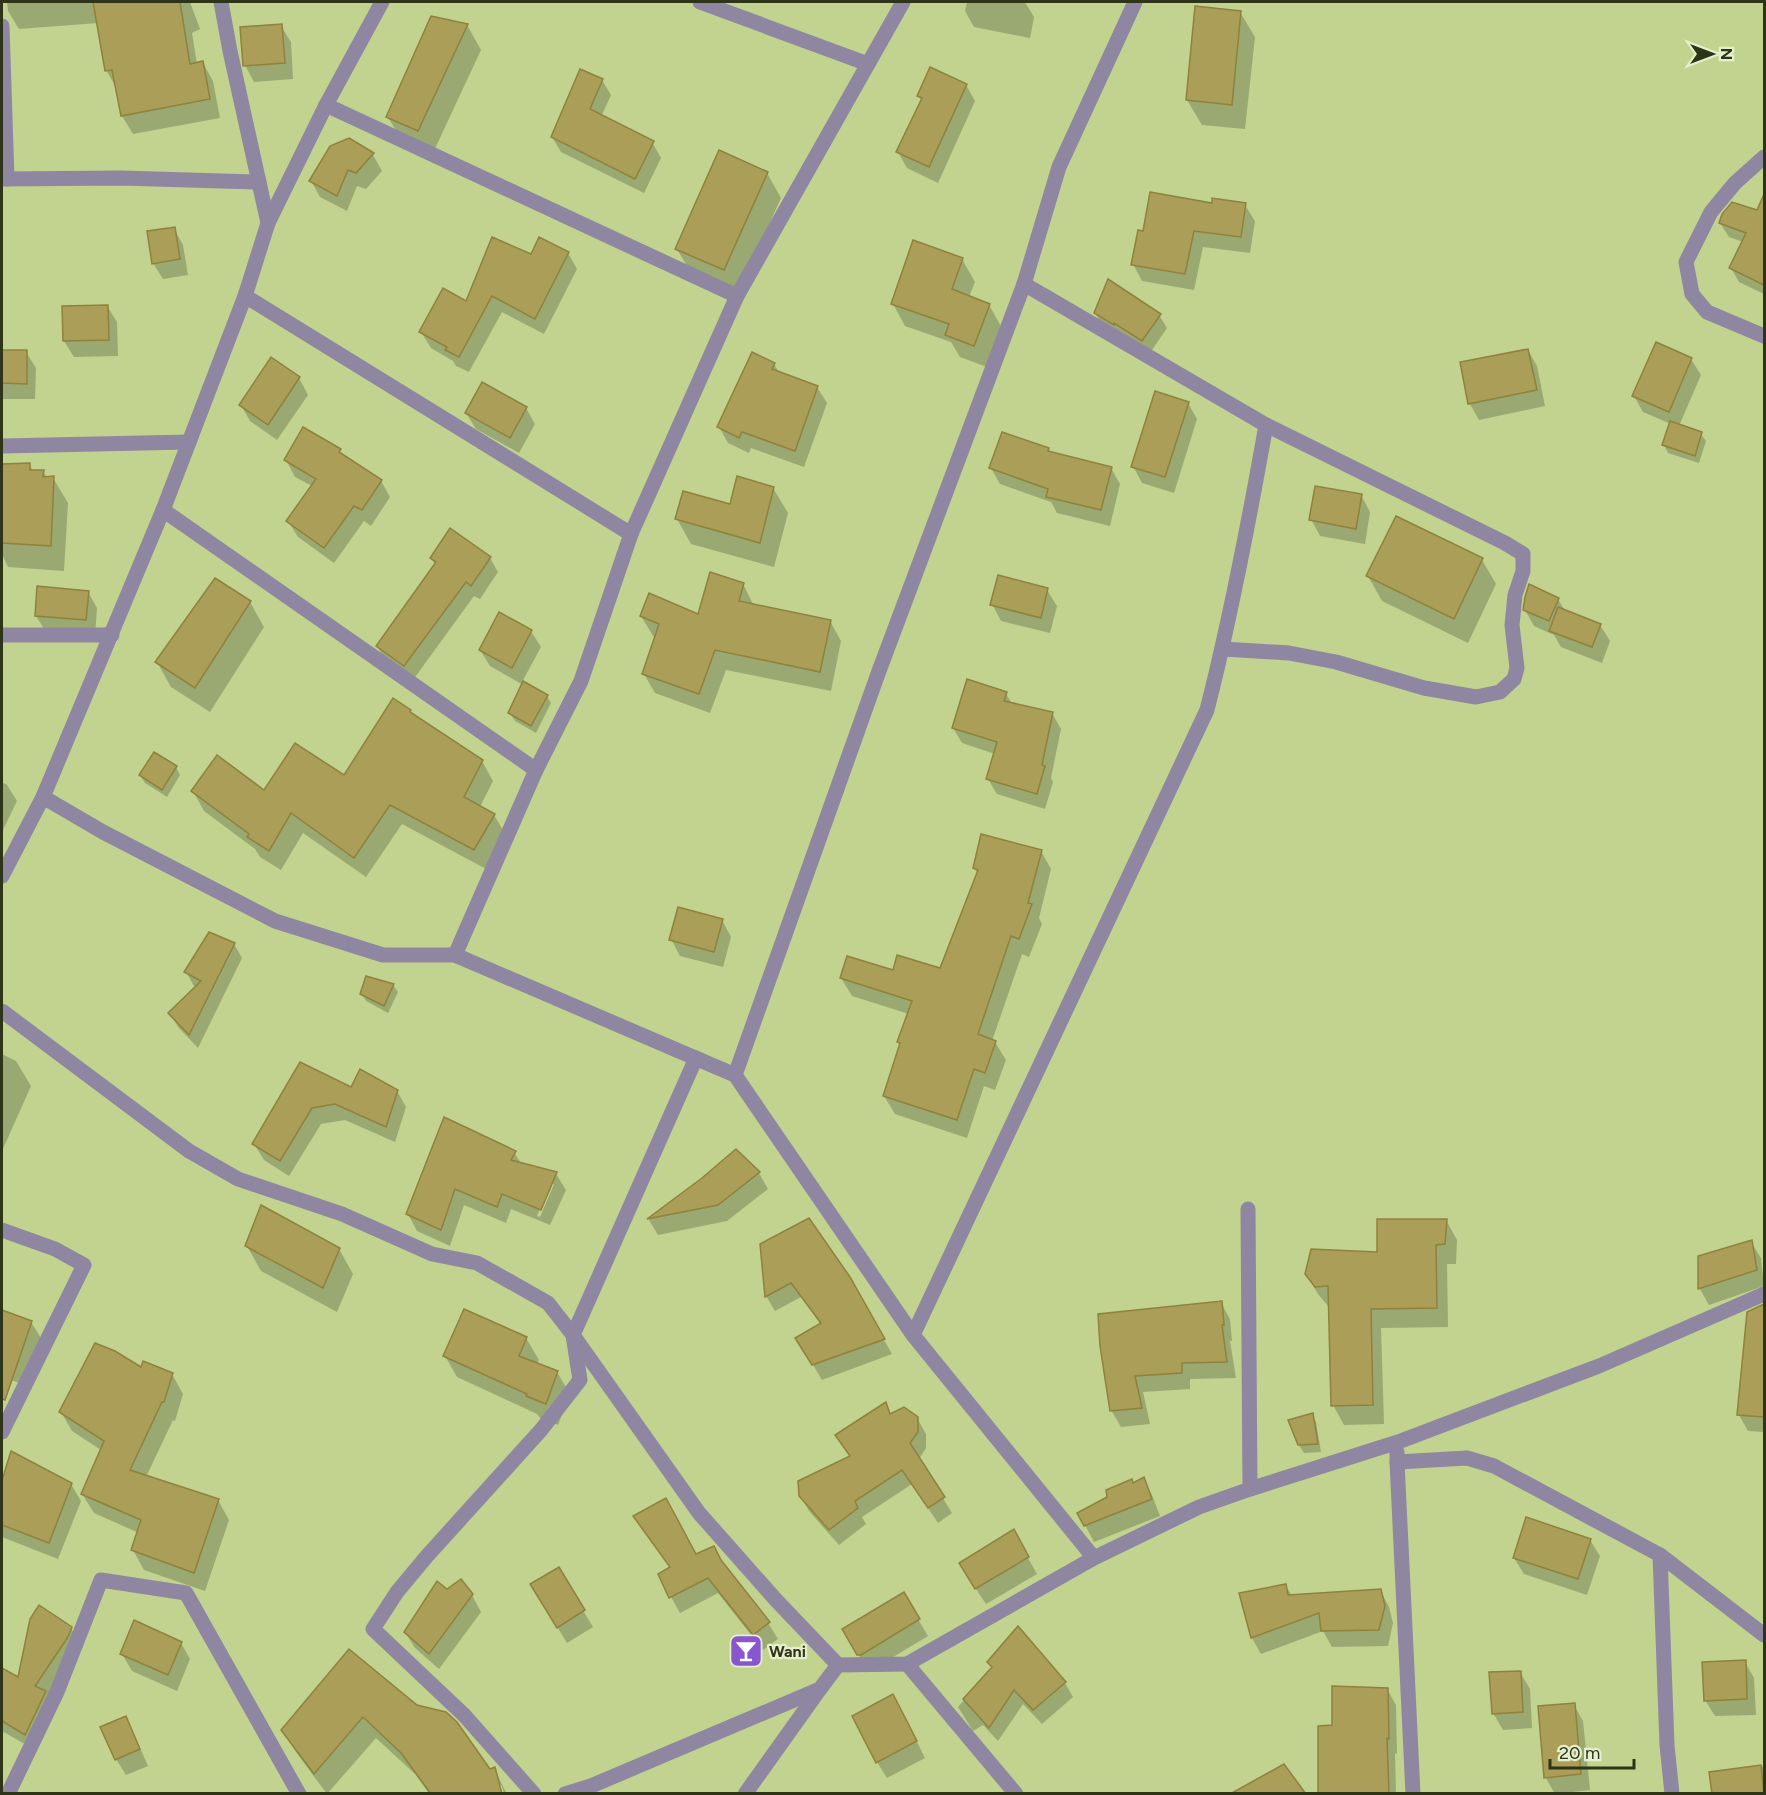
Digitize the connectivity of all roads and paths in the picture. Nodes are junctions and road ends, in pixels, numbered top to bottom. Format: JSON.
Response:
{"nodes":[{"id":1,"x":221,"y":2,"type":"edge"},
{"id":2,"x":382,"y":2,"type":"edge"},
{"id":3,"x":700,"y":2,"type":"edge"},
{"id":4,"x":903,"y":2,"type":"edge"},
{"id":5,"x":1135,"y":2,"type":"edge"},
{"id":6,"x":2,"y":26,"type":"edge"},
{"id":7,"x":868,"y":64,"type":"junction"},
{"id":8,"x":326,"y":105,"type":"junction"},
{"id":9,"x":1764,"y":157,"type":"edge"},
{"id":10,"x":4,"y":179,"type":"edge"},
{"id":11,"x":259,"y":182,"type":"junction"},
{"id":12,"x":268,"y":223,"type":"junction"},
{"id":13,"x":1024,"y":284,"type":"junction"},
{"id":14,"x":245,"y":296,"type":"junction"},
{"id":15,"x":737,"y":296,"type":"junction"},
{"id":16,"x":1764,"y":336,"type":"edge"},
{"id":17,"x":1266,"y":425,"type":"junction"},
{"id":18,"x":189,"y":442,"type":"junction"},
{"id":19,"x":2,"y":446,"type":"edge"},
{"id":20,"x":163,"y":510,"type":"junction"},
{"id":21,"x":631,"y":534,"type":"junction"},
{"id":22,"x":112,"y":634,"type":"junction"},
{"id":23,"x":2,"y":635,"type":"edge"},
{"id":24,"x":1222,"y":649,"type":"junction"},
{"id":25,"x":536,"y":770,"type":"junction"},
{"id":26,"x":44,"y":797,"type":"junction"},
{"id":27,"x":8,"y":850,"type":"edge"},
{"id":28,"x":2,"y":876,"type":"edge"},
{"id":29,"x":455,"y":955,"type":"junction"},
{"id":30,"x":2,"y":1011,"type":"edge"},
{"id":31,"x":696,"y":1058,"type":"junction"},
{"id":32,"x":735,"y":1076,"type":"junction"},
{"id":33,"x":1248,"y":1209,"type":"dead end"},
{"id":34,"x":2,"y":1230,"type":"edge"},
{"id":35,"x":1764,"y":1294,"type":"edge"},
{"id":36,"x":573,"y":1335,"type":"junction"},
{"id":37,"x":913,"y":1335,"type":"junction"},
{"id":38,"x":2,"y":1432,"type":"edge"},
{"id":39,"x":1398,"y":1442,"type":"junction"},
{"id":40,"x":1396,"y":1462,"type":"junction"},
{"id":41,"x":1250,"y":1489,"type":"junction"},
{"id":42,"x":1660,"y":1555,"type":"junction"},
{"id":43,"x":1094,"y":1558,"type":"junction"},
{"id":44,"x":1764,"y":1635,"type":"edge"},
{"id":45,"x":907,"y":1664,"type":"junction"},
{"id":46,"x":838,"y":1665,"type":"junction"},
{"id":47,"x":820,"y":1689,"type":"junction"},
{"id":48,"x":8,"y":1794,"type":"edge"},
{"id":49,"x":299,"y":1794,"type":"edge"},
{"id":50,"x":534,"y":1794,"type":"edge"},
{"id":51,"x":565,"y":1794,"type":"edge"},
{"id":52,"x":745,"y":1794,"type":"edge"},
{"id":53,"x":1016,"y":1794,"type":"edge"},
{"id":54,"x":1413,"y":1794,"type":"edge"},
{"id":55,"x":1672,"y":1794,"type":"edge"}],
"edges":[{"from":1,"to":11,"type":"street"},
{"from":2,"to":8,"type":"street"},
{"from":3,"to":7,"type":"street"},
{"from":4,"to":7,"type":"street"},
{"from":5,"to":13,"type":"street"},
{"from":6,"to":10,"type":"street"},
{"from":7,"to":15,"type":"street"},
{"from":8,"to":12,"type":"street"},
{"from":8,"to":15,"type":"street"},
{"from":9,"to":16,"type":"street"},
{"from":10,"to":11,"type":"street"},
{"from":11,"to":12,"type":"street"},
{"from":12,"to":14,"type":"street"},
{"from":13,"to":17,"type":"street"},
{"from":13,"to":32,"type":"street"},
{"from":14,"to":18,"type":"street"},
{"from":14,"to":21,"type":"street"},
{"from":15,"to":21,"type":"street"},
{"from":17,"to":24,"type":"street"},
{"from":17,"to":24,"type":"street"},
{"from":18,"to":19,"type":"street"},
{"from":18,"to":20,"type":"street"},
{"from":20,"to":22,"type":"street"},
{"from":20,"to":25,"type":"street"},
{"from":21,"to":25,"type":"street"},
{"from":22,"to":23,"type":"street"},
{"from":22,"to":26,"type":"street"},
{"from":24,"to":37,"type":"street"},
{"from":25,"to":29,"type":"street"},
{"from":26,"to":27,"type":"street"},
{"from":26,"to":29,"type":"street"},
{"from":27,"to":28,"type":"street"},
{"from":29,"to":31,"type":"street"},
{"from":30,"to":36,"type":"street"},
{"from":31,"to":32,"type":"street"},
{"from":31,"to":36,"type":"street"},
{"from":32,"to":37,"type":"street"},
{"from":33,"to":41,"type":"street"},
{"from":34,"to":38,"type":"street"},
{"from":35,"to":39,"type":"street"},
{"from":36,"to":46,"type":"street"},
{"from":36,"to":50,"type":"street"},
{"from":37,"to":43,"type":"street"},
{"from":39,"to":40,"type":"street"},
{"from":39,"to":41,"type":"street"},
{"from":40,"to":42,"type":"street"},
{"from":40,"to":54,"type":"street"},
{"from":41,"to":43,"type":"street"},
{"from":42,"to":44,"type":"street"},
{"from":42,"to":55,"type":"street"},
{"from":43,"to":45,"type":"street"},
{"from":45,"to":46,"type":"street"},
{"from":45,"to":53,"type":"street"},
{"from":46,"to":47,"type":"street"},
{"from":47,"to":51,"type":"street"},
{"from":47,"to":52,"type":"street"},
{"from":48,"to":49,"type":"street"}]}
